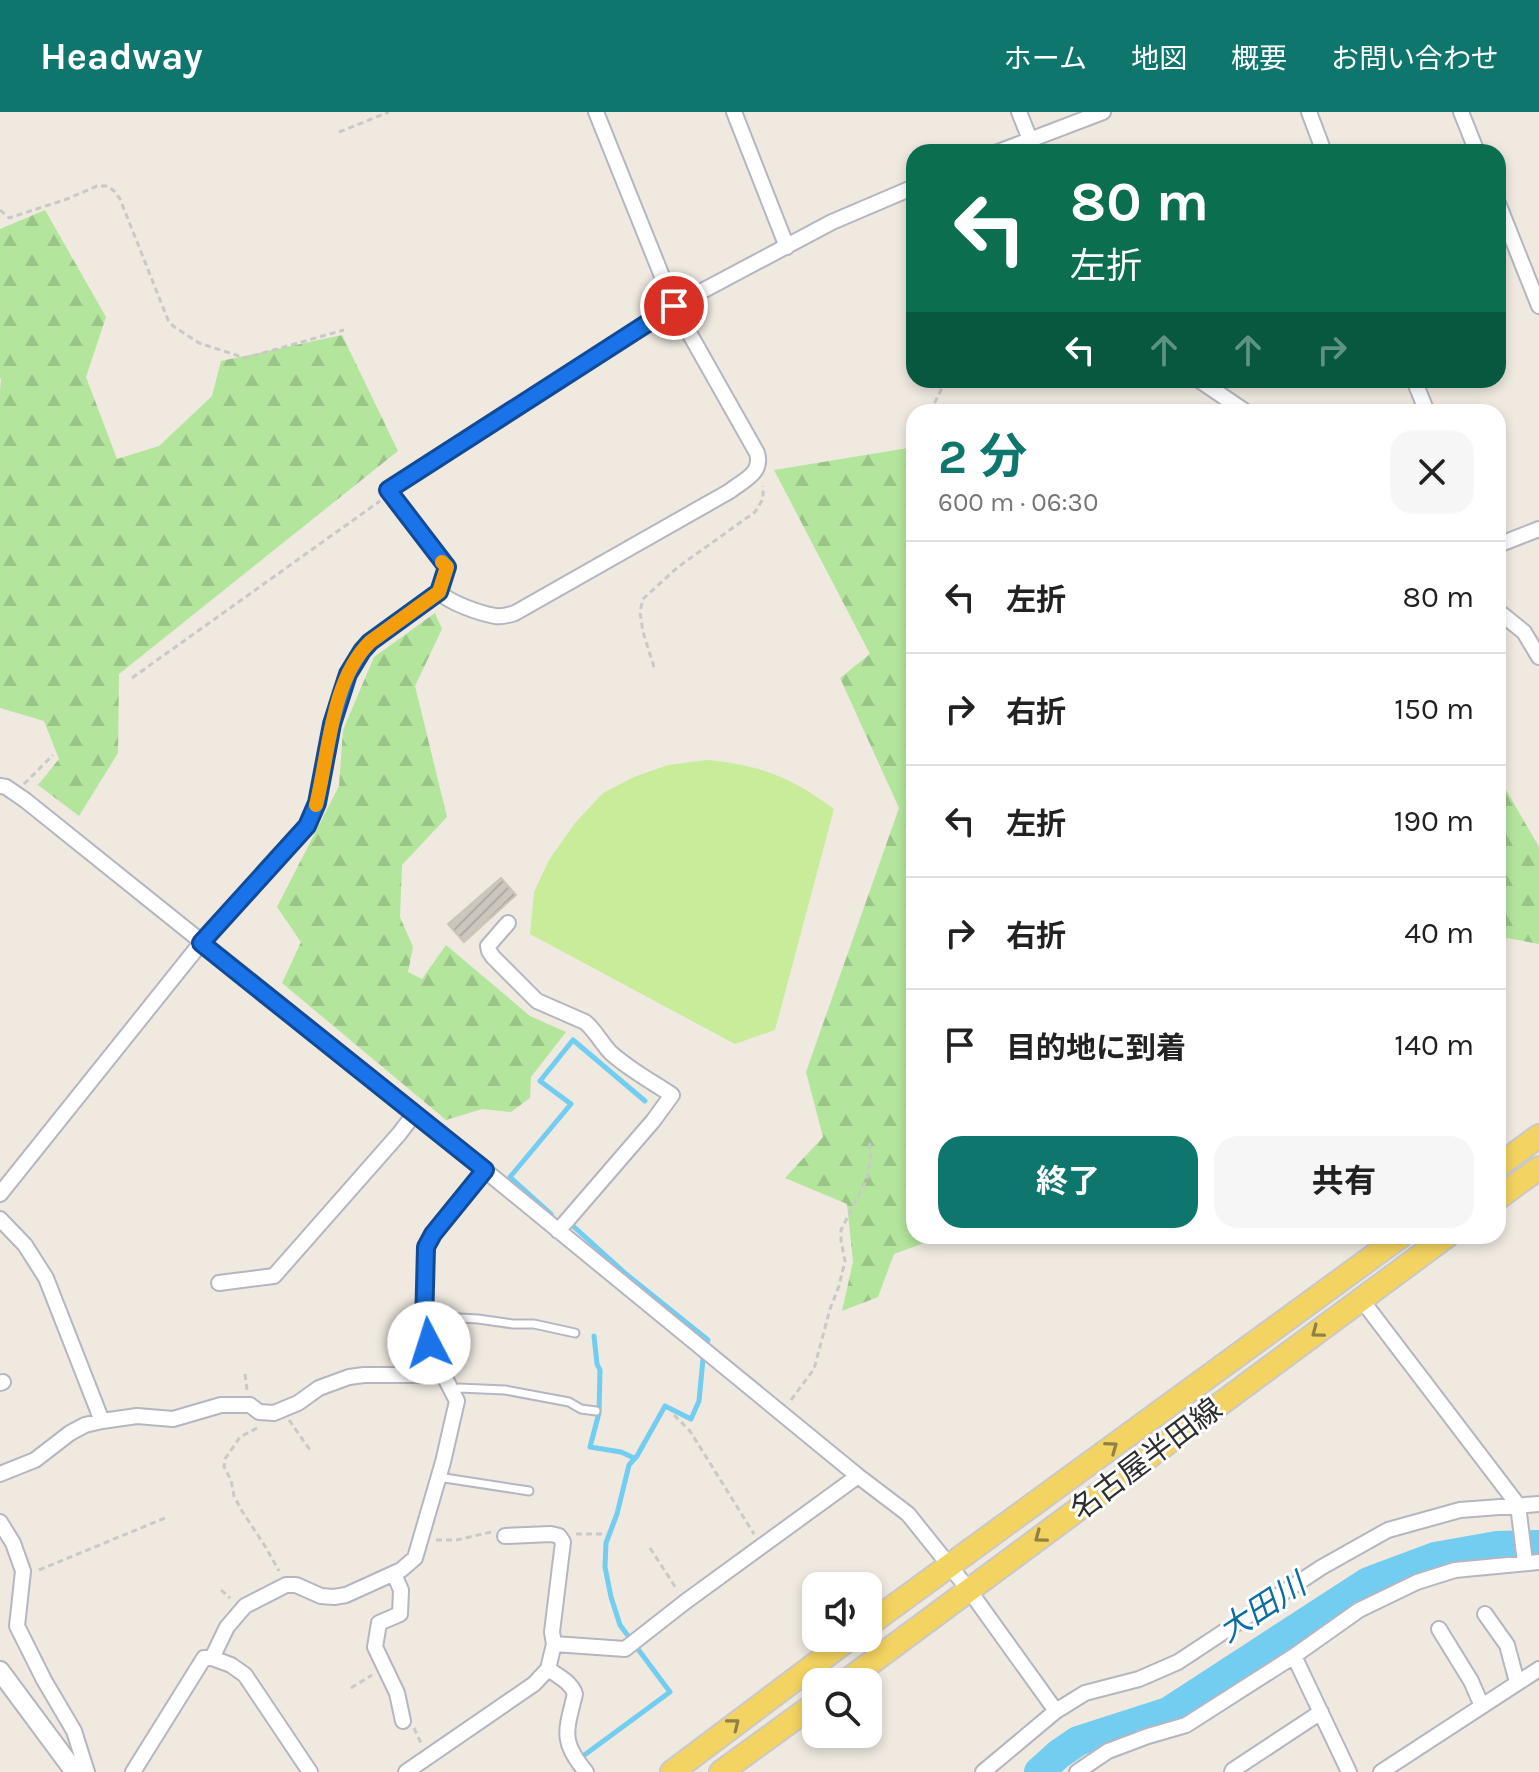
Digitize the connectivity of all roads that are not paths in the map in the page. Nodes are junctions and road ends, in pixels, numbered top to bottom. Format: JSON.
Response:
{"nodes":[{"id":1,"x":596,"y":112,"type":"edge"},
{"id":2,"x":734,"y":112,"type":"edge"},
{"id":3,"x":1019,"y":112,"type":"edge"},
{"id":4,"x":1103,"y":112,"type":"edge"},
{"id":5,"x":1309,"y":112,"type":"edge"},
{"id":6,"x":1461,"y":112,"type":"edge"},
{"id":7,"x":1031,"y":144,"type":"edge"},
{"id":8,"x":1036,"y":144,"type":"edge"},
{"id":9,"x":1321,"y":144,"type":"edge"},
{"id":10,"x":1474,"y":144,"type":"edge"},
{"id":11,"x":906,"y":190,"type":"edge"},
{"id":12,"x":1506,"y":223,"type":"edge"},
{"id":13,"x":787,"y":247,"type":"junction"},
{"id":14,"x":674,"y":306,"type":"junction"},
{"id":15,"x":1539,"y":306,"type":"edge"},
{"id":16,"x":1211,"y":388,"type":"edge"},
{"id":17,"x":1234,"y":404,"type":"edge"},
{"id":18,"x":1539,"y":529,"type":"edge"},
{"id":19,"x":1506,"y":542,"type":"edge"},
{"id":20,"x":439,"y":592,"type":"junction"},
{"id":21,"x":1506,"y":617,"type":"edge"},
{"id":22,"x":1539,"y":657,"type":"edge"},
{"id":23,"x":0,"y":786,"type":"edge"},
{"id":24,"x":508,"y":923,"type":"dead end"},
{"id":25,"x":201,"y":943,"type":"junction"},
{"id":26,"x":415,"y":1113,"type":"junction"},
{"id":27,"x":1539,"y":1136,"type":"edge"},
{"id":28,"x":1506,"y":1160,"type":"edge"},
{"id":29,"x":1539,"y":1168,"type":"edge"},
{"id":30,"x":485,"y":1170,"type":"junction"},
{"id":31,"x":1506,"y":1192,"type":"edge"},
{"id":32,"x":0,"y":1194,"type":"edge"},
{"id":33,"x":0,"y":1219,"type":"edge"},
{"id":34,"x":558,"y":1231,"type":"junction"},
{"id":35,"x":1390,"y":1244,"type":"edge"},
{"id":36,"x":1436,"y":1244,"type":"edge"},
{"id":37,"x":219,"y":1283,"type":"dead end"},
{"id":38,"x":1361,"y":1299,"type":"junction"},
{"id":39,"x":424,"y":1323,"type":"junction"},
{"id":40,"x":575,"y":1333,"type":"dead end"},
{"id":41,"x":442,"y":1372,"type":"junction"},
{"id":42,"x":452,"y":1393,"type":"junction"},
{"id":43,"x":596,"y":1411,"type":"dead end"},
{"id":44,"x":102,"y":1421,"type":"junction"},
{"id":45,"x":0,"y":1474,"type":"edge"},
{"id":46,"x":858,"y":1476,"type":"junction"},
{"id":47,"x":438,"y":1477,"type":"junction"},
{"id":48,"x":529,"y":1491,"type":"dead end"},
{"id":49,"x":1539,"y":1504,"type":"edge"},
{"id":50,"x":1518,"y":1505,"type":"junction"},
{"id":51,"x":0,"y":1522,"type":"edge"},
{"id":52,"x":505,"y":1536,"type":"road end"},
{"id":53,"x":1532,"y":1562,"type":"edge"},
{"id":54,"x":949,"y":1566,"type":"junction"},
{"id":55,"x":394,"y":1574,"type":"junction"},
{"id":56,"x":969,"y":1590,"type":"junction"},
{"id":57,"x":1485,"y":1614,"type":"dead end"},
{"id":58,"x":882,"y":1615,"type":"edge"},
{"id":59,"x":1439,"y":1629,"type":"dead end"},
{"id":60,"x":554,"y":1644,"type":"junction"},
{"id":61,"x":831,"y":1652,"type":"edge"},
{"id":62,"x":1294,"y":1656,"type":"junction"},
{"id":63,"x":212,"y":1658,"type":"junction"},
{"id":64,"x":864,"y":1668,"type":"edge"},
{"id":65,"x":548,"y":1669,"type":"junction"},
{"id":66,"x":1539,"y":1669,"type":"edge"},
{"id":67,"x":0,"y":1671,"type":"edge"},
{"id":68,"x":1517,"y":1682,"type":"junction"},
{"id":69,"x":1482,"y":1706,"type":"junction"},
{"id":70,"x":1056,"y":1711,"type":"junction"},
{"id":71,"x":1321,"y":1712,"type":"junction"},
{"id":72,"x":802,"y":1713,"type":"edge"},
{"id":73,"x":403,"y":1721,"type":"road end"},
{"id":74,"x":1095,"y":1767,"type":"edge"},
{"id":75,"x":75,"y":1772,"type":"edge"},
{"id":76,"x":87,"y":1772,"type":"edge"},
{"id":77,"x":133,"y":1772,"type":"edge"},
{"id":78,"x":310,"y":1772,"type":"edge"},
{"id":79,"x":406,"y":1772,"type":"edge"},
{"id":80,"x":586,"y":1772,"type":"edge"},
{"id":81,"x":672,"y":1772,"type":"edge"},
{"id":82,"x":721,"y":1772,"type":"edge"},
{"id":83,"x":983,"y":1772,"type":"edge"},
{"id":84,"x":1077,"y":1772,"type":"edge"},
{"id":85,"x":1232,"y":1772,"type":"edge"},
{"id":86,"x":1349,"y":1772,"type":"edge"},
{"id":87,"x":1381,"y":1772,"type":"edge"}],
"edges":[{"from":1,"to":14,"type":"street"},
{"from":2,"to":13,"type":"street"},
{"from":3,"to":7,"type":"street"},
{"from":4,"to":8,"type":"street"},
{"from":5,"to":9,"type":"street"},
{"from":6,"to":10,"type":"street"},
{"from":11,"to":13,"type":"street"},
{"from":12,"to":15,"type":"street"},
{"from":13,"to":14,"type":"street"},
{"from":14,"to":20,"type":"street"},
{"from":14,"to":20,"type":"street"},
{"from":16,"to":17,"type":"street"},
{"from":18,"to":19,"type":"street"},
{"from":20,"to":25,"type":"street"},
{"from":21,"to":22,"type":"street"},
{"from":23,"to":25,"type":"street"},
{"from":24,"to":34,"type":"street"},
{"from":25,"to":26,"type":"street"},
{"from":25,"to":32,"type":"street"},
{"from":26,"to":30,"type":"street"},
{"from":26,"to":37,"type":"street"},
{"from":27,"to":28,"type":"main road"},
{"from":29,"to":31,"type":"main road"},
{"from":30,"to":34,"type":"street"},
{"from":30,"to":39,"type":"street"},
{"from":33,"to":44,"type":"street"},
{"from":34,"to":46,"type":"street"},
{"from":54,"to":35,"type":"main road","name":"名古屋半田線","one_way":true},
{"from":36,"to":38,"type":"main road","name":"名古屋半田線"},
{"from":38,"to":50,"type":"street"},
{"from":38,"to":56,"type":"main road","name":"名古屋半田線","one_way":true},
{"from":39,"to":40,"type":"lane"},
{"from":39,"to":41,"type":"street"},
{"from":41,"to":42,"type":"street"},
{"from":41,"to":44,"type":"street"},
{"from":42,"to":43,"type":"lane"},
{"from":42,"to":47,"type":"street"},
{"from":44,"to":45,"type":"street"},
{"from":46,"to":54,"type":"street"},
{"from":46,"to":60,"type":"street"},
{"from":47,"to":48,"type":"lane"},
{"from":47,"to":55,"type":"street"},
{"from":49,"to":50,"type":"street"},
{"from":50,"to":53,"type":"street"},
{"from":50,"to":70,"type":"street"},
{"from":51,"to":76,"type":"street"},
{"from":52,"to":60,"type":"street"},
{"from":53,"to":62,"type":"street"},
{"from":54,"to":56,"type":"street"},
{"from":54,"to":58,"type":"main road","name":"名古屋半田線"},
{"from":55,"to":63,"type":"street"},
{"from":55,"to":73,"type":"street"},
{"from":56,"to":64,"type":"main road","name":"名古屋半田線"},
{"from":56,"to":70,"type":"street"},
{"from":57,"to":68,"type":"street"},
{"from":59,"to":69,"type":"street"},
{"from":60,"to":65,"type":"street"},
{"from":81,"to":61,"type":"main road","one_way":true},
{"from":62,"to":71,"type":"street"},
{"from":62,"to":74,"type":"street"},
{"from":63,"to":77,"type":"street"},
{"from":63,"to":78,"type":"street"},
{"from":65,"to":79,"type":"street"},
{"from":65,"to":80,"type":"street"},
{"from":66,"to":68,"type":"street"},
{"from":67,"to":75,"type":"street"},
{"from":68,"to":69,"type":"street"},
{"from":69,"to":87,"type":"street"},
{"from":70,"to":83,"type":"street"},
{"from":71,"to":85,"type":"street"},
{"from":71,"to":86,"type":"street"},
{"from":72,"to":82,"type":"main road"},
{"from":74,"to":84,"type":"street"}]}
